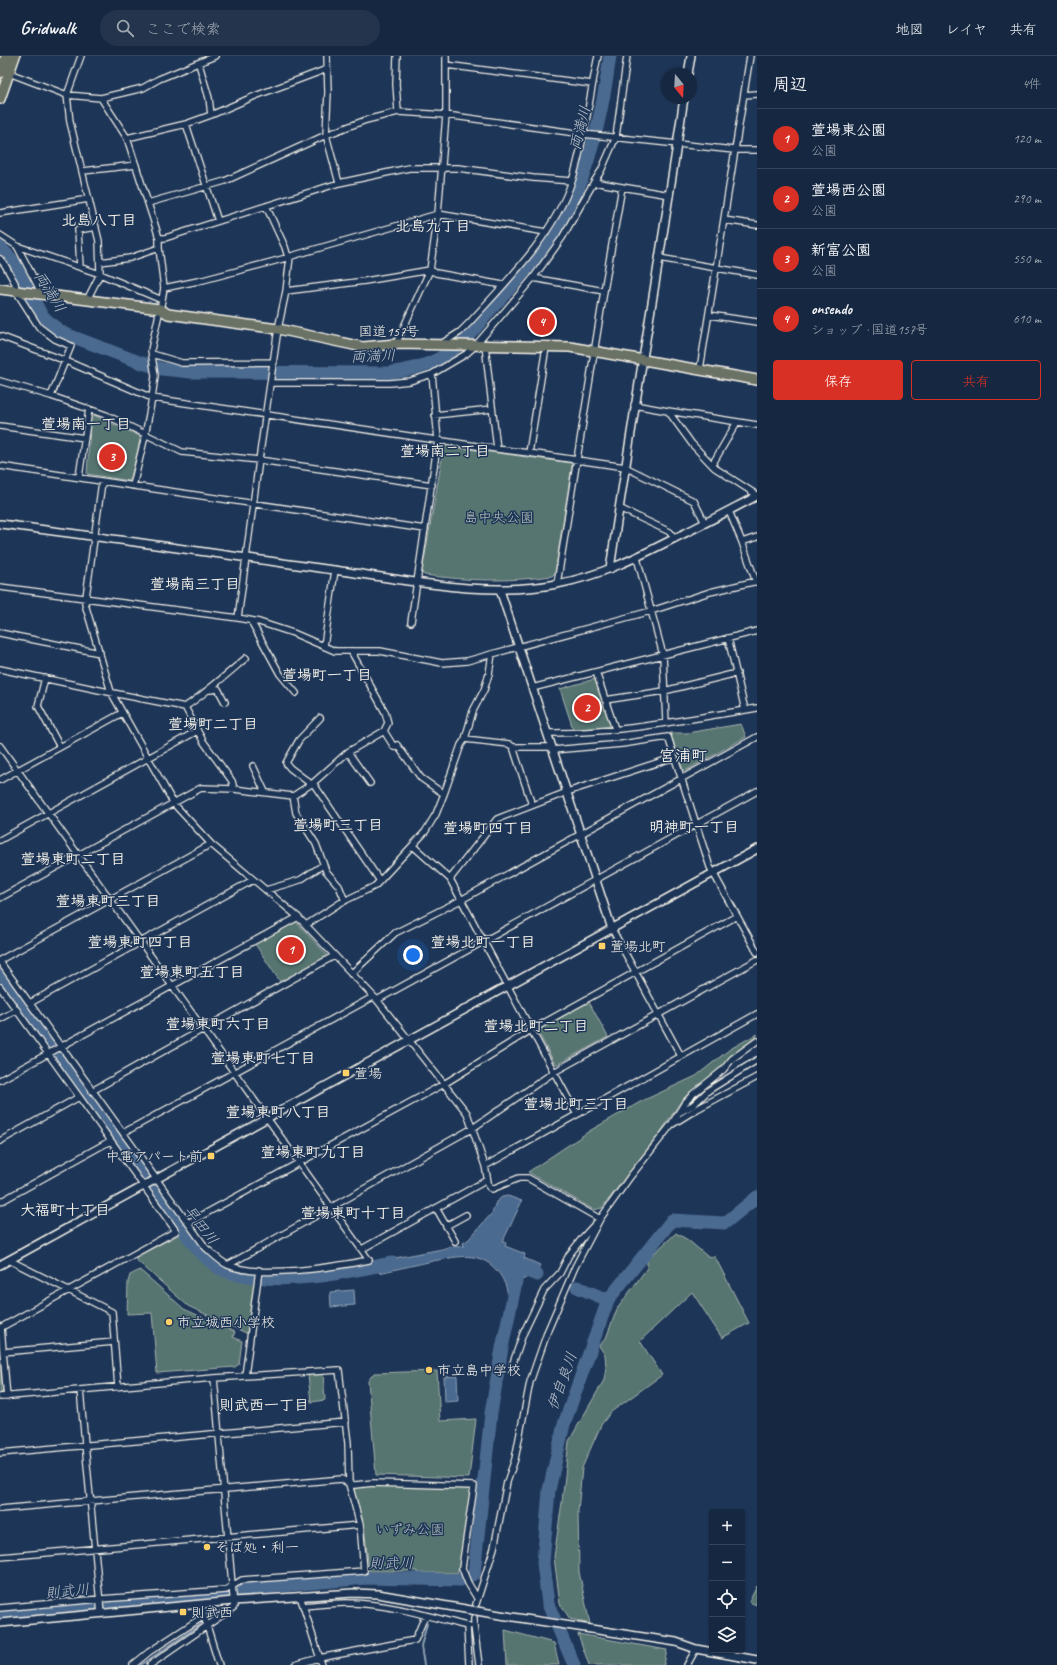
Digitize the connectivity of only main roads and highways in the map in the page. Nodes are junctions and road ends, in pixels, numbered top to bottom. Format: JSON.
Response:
{"nodes":[{"id":1,"x":6,"y":56,"type":"edge"},
{"id":2,"x":15,"y":56,"type":"edge"},
{"id":3,"x":3,"y":71,"type":"edge"},
{"id":4,"x":0,"y":99,"type":"edge"},
{"id":5,"x":0,"y":289,"type":"edge"},
{"id":6,"x":757,"y":380,"type":"edge"}],
"edges":[{"from":1,"to":3,"type":"main road"},
{"from":2,"to":3,"type":"main road"},
{"from":3,"to":4,"type":"main road"},
{"from":5,"to":6,"type":"main road","name":"国道157号"}]}
